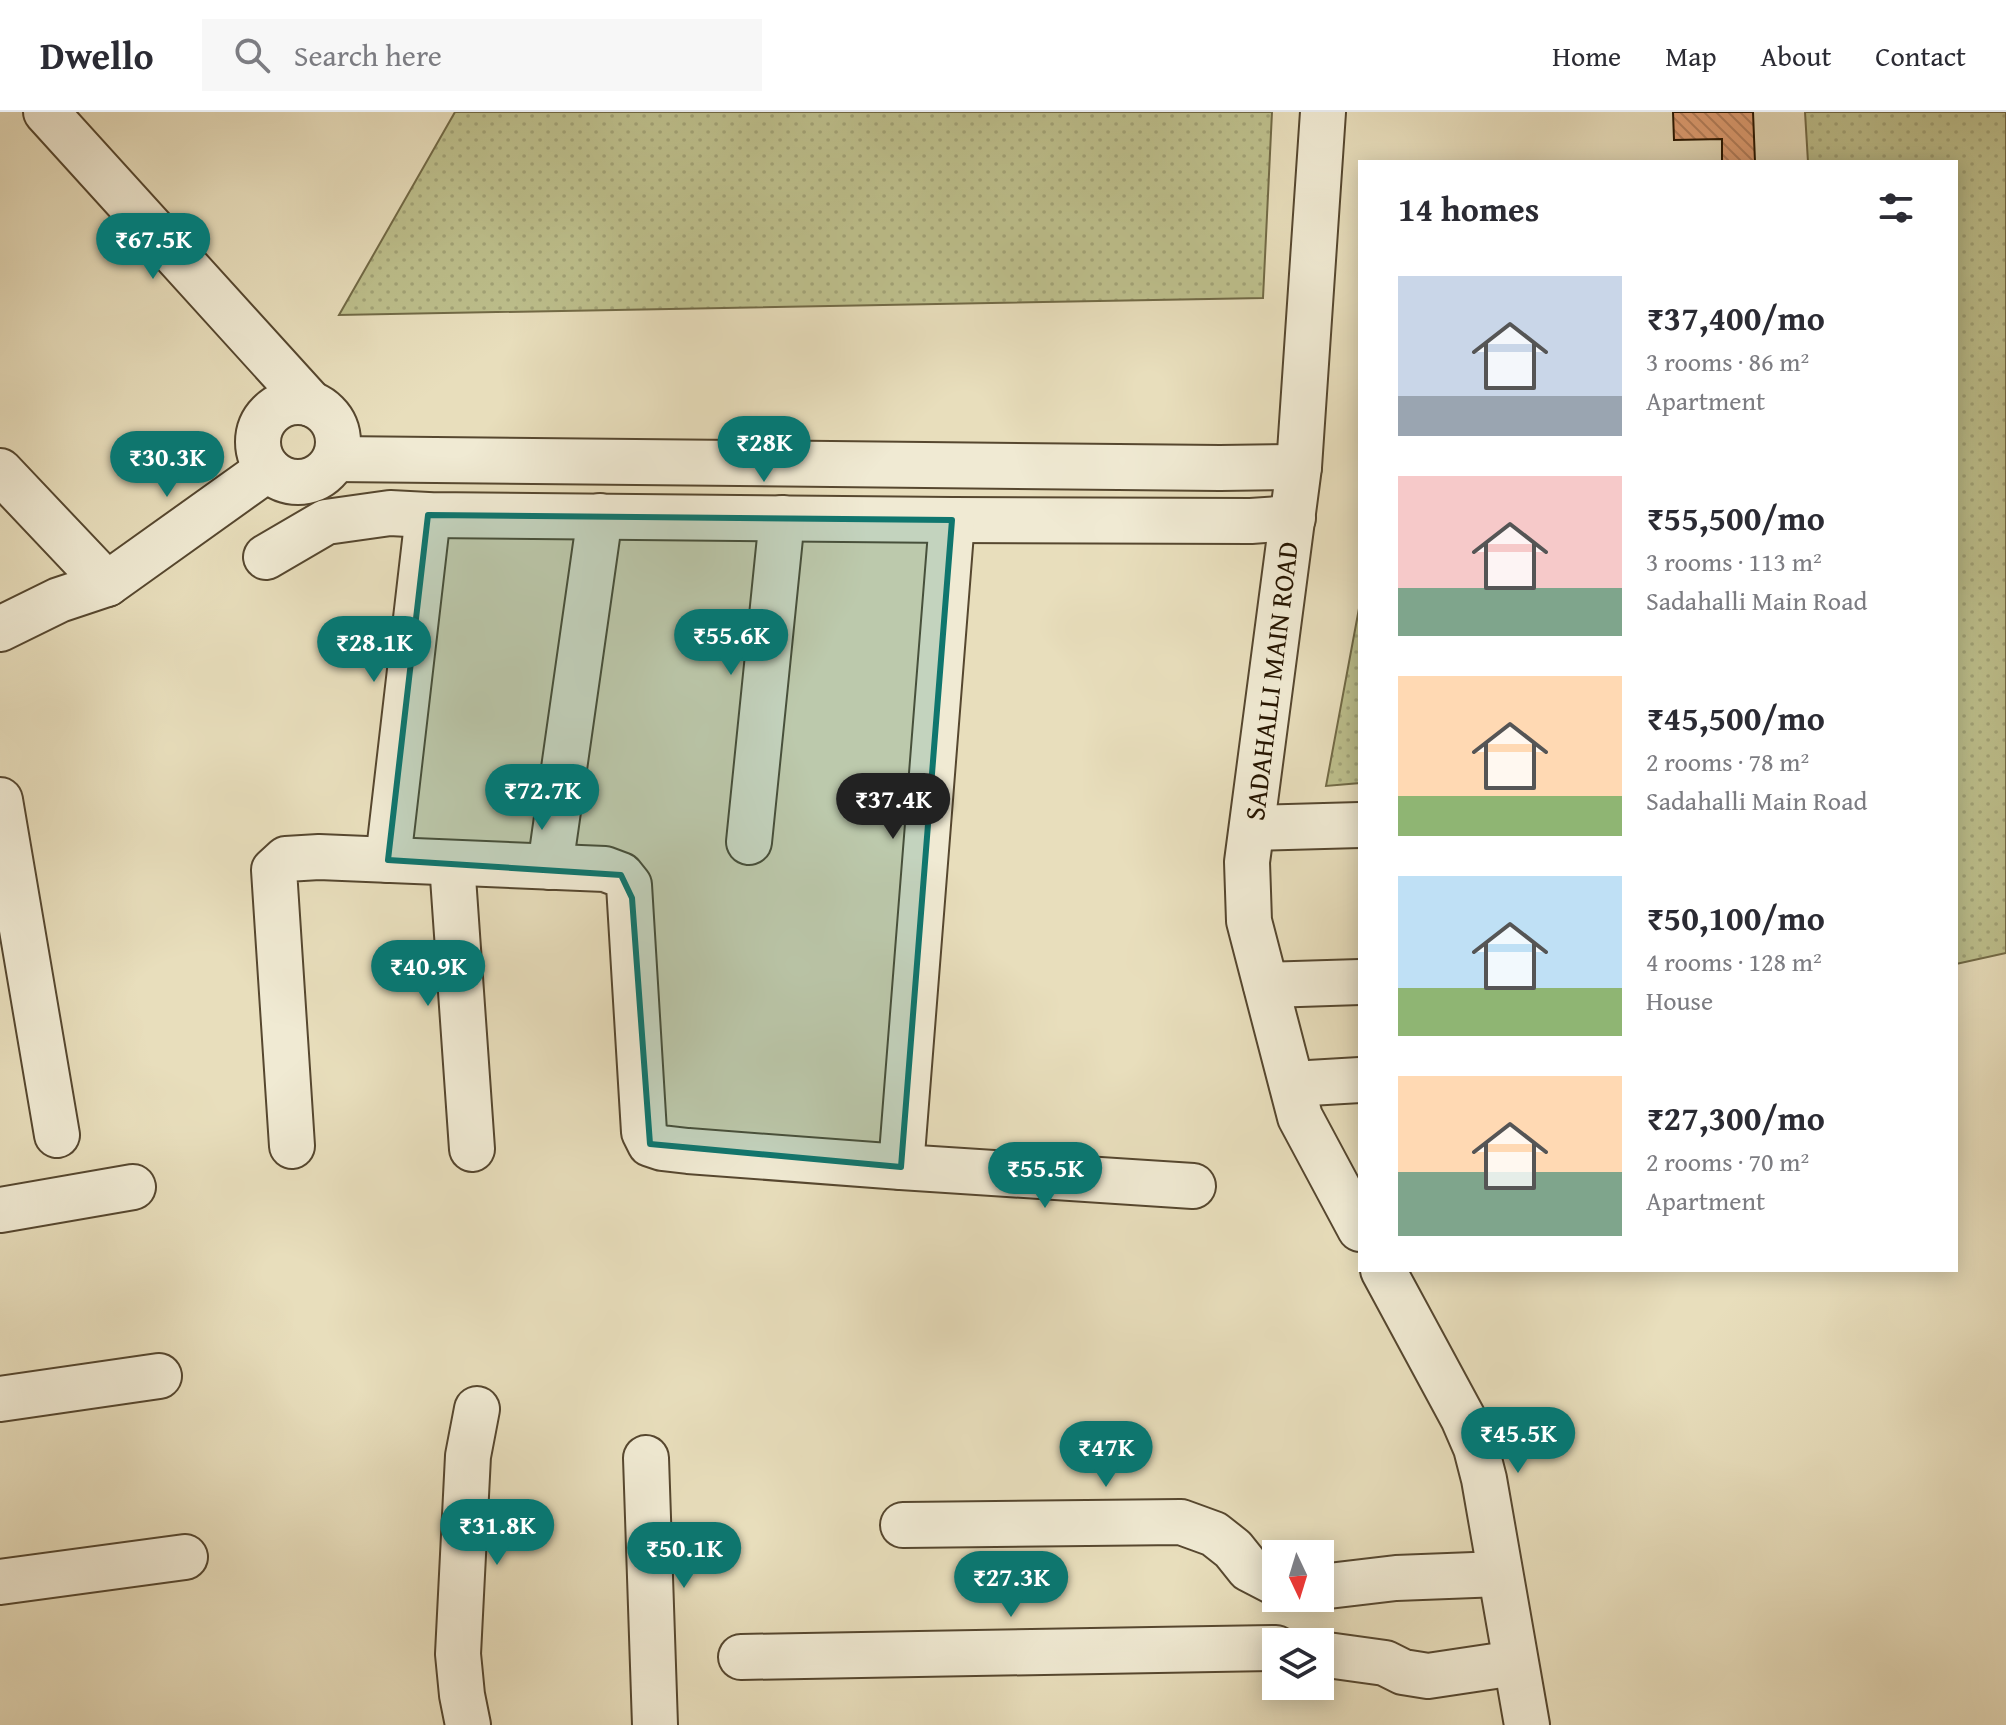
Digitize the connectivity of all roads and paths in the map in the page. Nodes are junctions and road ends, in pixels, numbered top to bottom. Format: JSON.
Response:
{"nodes":[{"id":1,"x":46,"y":112,"type":"edge"},
{"id":2,"x":1323,"y":112,"type":"edge"},
{"id":3,"x":311,"y":404,"type":"junction"},
{"id":4,"x":335,"y":459,"type":"junction"},
{"id":5,"x":1299,"y":467,"type":"junction"},
{"id":6,"x":268,"y":469,"type":"junction"},
{"id":7,"x":0,"y":471,"type":"edge"},
{"id":8,"x":428,"y":515,"type":"junction"},
{"id":9,"x":600,"y":516,"type":"junction"},
{"id":10,"x":782,"y":518,"type":"junction"},
{"id":11,"x":1293,"y":518,"type":"junction"},
{"id":12,"x":952,"y":520,"type":"junction"},
{"id":13,"x":266,"y":557,"type":"dead end"},
{"id":14,"x":107,"y":584,"type":"junction"},
{"id":15,"x":0,"y":629,"type":"edge"},
{"id":16,"x":0,"y":800,"type":"edge"},
{"id":17,"x":1358,"y":825,"type":"edge"},
{"id":18,"x":1252,"y":828,"type":"junction"},
{"id":19,"x":749,"y":842,"type":"dead end"},
{"id":20,"x":388,"y":860,"type":"junction"},
{"id":21,"x":452,"y":863,"type":"junction"},
{"id":22,"x":550,"y":867,"type":"junction"},
{"id":23,"x":1358,"y":982,"type":"edge"},
{"id":24,"x":1266,"y":985,"type":"junction"},
{"id":25,"x":1358,"y":1080,"type":"edge"},
{"id":26,"x":1292,"y":1084,"type":"junction"},
{"id":27,"x":57,"y":1135,"type":"dead end"},
{"id":28,"x":292,"y":1146,"type":"dead end"},
{"id":29,"x":472,"y":1149,"type":"dead end"},
{"id":30,"x":901,"y":1167,"type":"junction"},
{"id":31,"x":1348,"y":1182,"type":"edge"},
{"id":32,"x":1193,"y":1186,"type":"dead end"},
{"id":33,"x":133,"y":1187,"type":"dead end"},
{"id":34,"x":0,"y":1210,"type":"edge"},
{"id":35,"x":1358,"y":1221,"type":"edge"},
{"id":36,"x":1384,"y":1272,"type":"edge"},
{"id":37,"x":159,"y":1376,"type":"dead end"},
{"id":38,"x":0,"y":1399,"type":"edge"},
{"id":39,"x":477,"y":1409,"type":"dead end"},
{"id":40,"x":646,"y":1458,"type":"dead end"},
{"id":41,"x":903,"y":1525,"type":"dead end"},
{"id":42,"x":185,"y":1557,"type":"dead end"},
{"id":43,"x":1500,"y":1574,"type":"junction"},
{"id":44,"x":1262,"y":1576,"type":"edge"},
{"id":45,"x":0,"y":1582,"type":"edge"},
{"id":46,"x":1334,"y":1585,"type":"edge"},
{"id":47,"x":1262,"y":1648,"type":"edge"},
{"id":48,"x":1334,"y":1656,"type":"edge"},
{"id":49,"x":741,"y":1657,"type":"dead end"},
{"id":50,"x":1515,"y":1663,"type":"junction"},
{"id":51,"x":468,"y":1725,"type":"edge"},
{"id":52,"x":655,"y":1725,"type":"edge"},
{"id":53,"x":1527,"y":1725,"type":"edge"}],
"edges":[{"from":1,"to":3,"type":"street"},
{"from":2,"to":5,"type":"street","name":"SADAHALLI MAIN ROAD"},
{"from":3,"to":4,"type":"street"},
{"from":3,"to":6,"type":"street"},
{"from":4,"to":5,"type":"street"},
{"from":4,"to":6,"type":"street"},
{"from":5,"to":11,"type":"street","name":"SADAHALLI MAIN ROAD"},
{"from":6,"to":14,"type":"street"},
{"from":7,"to":14,"type":"street"},
{"from":8,"to":9,"type":"street"},
{"from":8,"to":13,"type":"street"},
{"from":8,"to":20,"type":"street"},
{"from":9,"to":10,"type":"street"},
{"from":9,"to":22,"type":"street"},
{"from":10,"to":12,"type":"street"},
{"from":10,"to":19,"type":"street"},
{"from":11,"to":12,"type":"street"},
{"from":11,"to":18,"type":"street","name":"SADAHALLI MAIN ROAD"},
{"from":12,"to":30,"type":"street"},
{"from":14,"to":15,"type":"street"},
{"from":16,"to":27,"type":"street"},
{"from":17,"to":18,"type":"street"},
{"from":18,"to":24,"type":"street","name":"SADAHALLI MAIN ROAD"},
{"from":20,"to":21,"type":"street"},
{"from":20,"to":28,"type":"street"},
{"from":21,"to":22,"type":"street"},
{"from":21,"to":29,"type":"street"},
{"from":22,"to":30,"type":"street"},
{"from":23,"to":24,"type":"street"},
{"from":24,"to":26,"type":"street","name":"SADAHALLI MAIN ROAD"},
{"from":25,"to":26,"type":"street"},
{"from":26,"to":31,"type":"street","name":"SADAHALLI MAIN ROAD"},
{"from":30,"to":32,"type":"street"},
{"from":31,"to":35,"type":"street","name":"SADAHALLI MAIN ROAD"},
{"from":33,"to":34,"type":"street"},
{"from":36,"to":43,"type":"street"},
{"from":37,"to":38,"type":"street"},
{"from":39,"to":51,"type":"street"},
{"from":40,"to":52,"type":"street"},
{"from":41,"to":44,"type":"street"},
{"from":42,"to":45,"type":"street"},
{"from":43,"to":46,"type":"street"},
{"from":43,"to":50,"type":"street"},
{"from":47,"to":49,"type":"street"},
{"from":48,"to":50,"type":"street"},
{"from":50,"to":53,"type":"street"}]}
